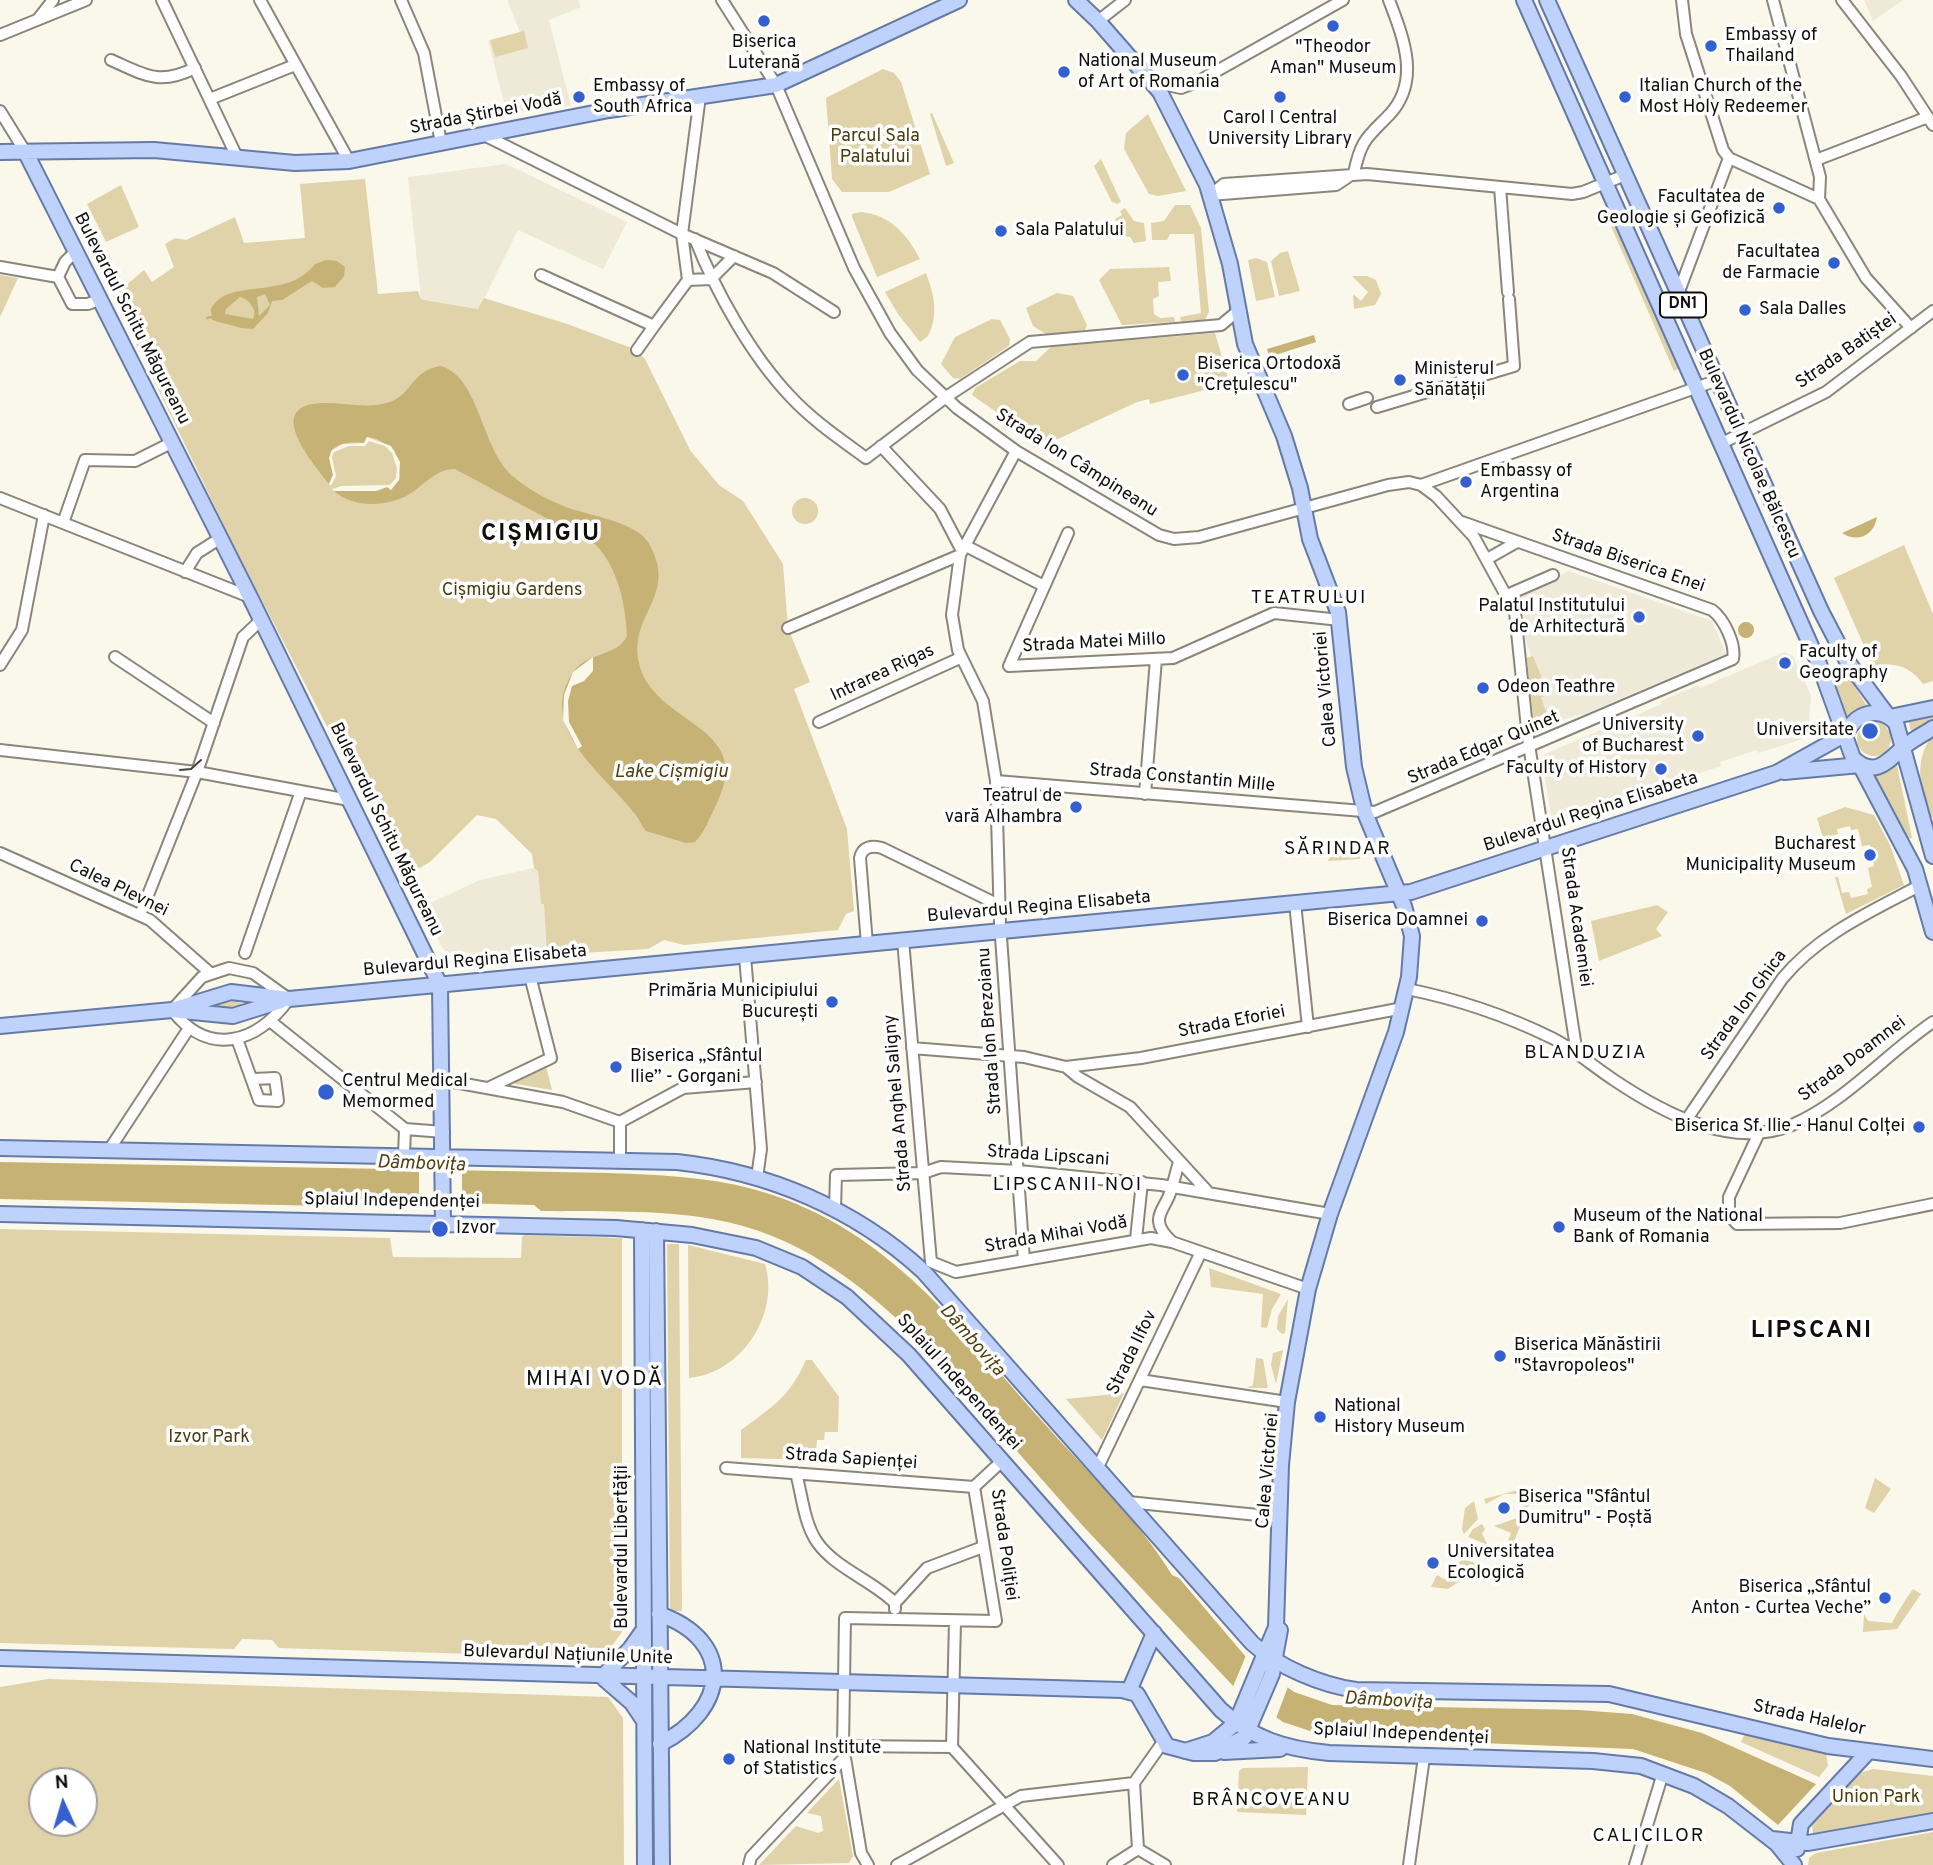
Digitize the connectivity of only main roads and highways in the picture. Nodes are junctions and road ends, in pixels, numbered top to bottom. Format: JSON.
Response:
{"nodes":[{"id":1,"x":959,"y":0,"type":"edge"},
{"id":2,"x":1076,"y":0,"type":"edge"},
{"id":3,"x":1524,"y":0,"type":"edge"},
{"id":4,"x":1546,"y":0,"type":"edge"},
{"id":5,"x":0,"y":152,"type":"edge"},
{"id":6,"x":26,"y":153,"type":"junction"},
{"id":7,"x":1933,"y":708,"type":"edge"},
{"id":8,"x":1889,"y":717,"type":"junction"},
{"id":9,"x":1933,"y":727,"type":"edge"},
{"id":10,"x":1846,"y":734,"type":"junction"},
{"id":11,"x":1901,"y":748,"type":"junction"},
{"id":12,"x":1860,"y":765,"type":"junction"},
{"id":13,"x":1776,"y":773,"type":"junction"},
{"id":14,"x":1933,"y":856,"type":"edge"},
{"id":15,"x":1398,"y":893,"type":"junction"},
{"id":16,"x":1933,"y":932,"type":"edge"},
{"id":17,"x":440,"y":985,"type":"junction"},
{"id":18,"x":289,"y":999,"type":"junction"},
{"id":19,"x":172,"y":1010,"type":"junction"},
{"id":20,"x":0,"y":1026,"type":"edge"},
{"id":21,"x":0,"y":1148,"type":"edge"},
{"id":22,"x":444,"y":1159,"type":"junction"},
{"id":23,"x":0,"y":1214,"type":"edge"},
{"id":24,"x":443,"y":1223,"type":"junction"},
{"id":25,"x":649,"y":1231,"type":"junction"},
{"id":26,"x":1308,"y":1289,"type":"junction"},
{"id":27,"x":659,"y":1614,"type":"junction"},
{"id":28,"x":642,"y":1632,"type":"junction"},
{"id":29,"x":1154,"y":1633,"type":"junction"},
{"id":30,"x":2,"y":1658,"type":"edge"},
{"id":31,"x":1268,"y":1663,"type":"junction"},
{"id":32,"x":602,"y":1677,"type":"junction"},
{"id":33,"x":642,"y":1678,"type":"junction"},
{"id":34,"x":660,"y":1678,"type":"junction"},
{"id":35,"x":715,"y":1678,"type":"junction"},
{"id":36,"x":1129,"y":1691,"type":"junction"},
{"id":37,"x":642,"y":1718,"type":"junction"},
{"id":38,"x":1236,"y":1723,"type":"junction"},
{"id":39,"x":1249,"y":1732,"type":"junction"},
{"id":40,"x":660,"y":1744,"type":"junction"},
{"id":41,"x":1292,"y":1748,"type":"junction"},
{"id":42,"x":1185,"y":1751,"type":"junction"},
{"id":43,"x":1868,"y":1752,"type":"junction"},
{"id":44,"x":1215,"y":1753,"type":"junction"},
{"id":45,"x":1933,"y":1759,"type":"edge"},
{"id":46,"x":1933,"y":1821,"type":"edge"},
{"id":47,"x":1770,"y":1838,"type":"junction"},
{"id":48,"x":1797,"y":1843,"type":"junction"},
{"id":49,"x":645,"y":1865,"type":"edge"},
{"id":50,"x":662,"y":1865,"type":"edge"},
{"id":51,"x":1795,"y":1865,"type":"edge"}],
"edges":[{"from":1,"to":6,"type":"main road","name":"Strada Știrbei Vodă"},
{"from":2,"to":15,"type":"main road","name":"Calea Victoriei"},
{"from":3,"to":10,"type":"main road","name":"Bulevardul Nicolae Bălcescu","number":"DN1"},
{"from":4,"to":8,"type":"main road","name":"Bulevardul Nicolae Bălcescu","number":"DN1"},
{"from":5,"to":6,"type":"main road","name":"Strada Știrbei Vodă"},
{"from":6,"to":17,"type":"main road","name":"Bulevardul Schitu Măgureanu"},
{"from":7,"to":8,"type":"main road"},
{"from":8,"to":10,"type":"main road"},
{"from":8,"to":11,"type":"main road"},
{"from":9,"to":11,"type":"main road"},
{"from":10,"to":12,"type":"main road"},
{"from":10,"to":13,"type":"main road","name":"Bulevardul Regina Elisabeta"},
{"from":11,"to":12,"type":"main road"},
{"from":11,"to":14,"type":"main road"},
{"from":12,"to":13,"type":"main road","name":"Bulevardul Regina Elisabeta"},
{"from":12,"to":16,"type":"main road"},
{"from":13,"to":15,"type":"main road","name":"Bulevardul Regina Elisabeta"},
{"from":15,"to":17,"type":"main road","name":"Bulevardul Regina Elisabeta"},
{"from":15,"to":26,"type":"main road","name":"Calea Victoriei"},
{"from":17,"to":18,"type":"main road","name":"Bulevardul Regina Elisabeta"},
{"from":17,"to":22,"type":"main road","name":"Bulevardul Schitu Măgureanu"},
{"from":18,"to":19,"type":"main road"},
{"from":18,"to":19,"type":"main road"},
{"from":19,"to":20,"type":"main road"},
{"from":21,"to":22,"type":"main road"},
{"from":22,"to":24,"type":"main road","name":"Bulevardul Schitu Măgureanu"},
{"from":22,"to":31,"type":"main road"},
{"from":23,"to":24,"type":"main road","name":"Splaiul Independenței"},
{"from":24,"to":25,"type":"main road","name":"Splaiul Independenței"},
{"from":25,"to":27,"type":"main road","name":"Bulevardul Libertății"},
{"from":25,"to":28,"type":"main road","name":"Bulevardul Libertății"},
{"from":25,"to":29,"type":"main road","name":"Splaiul Independenței"},
{"from":26,"to":31,"type":"main road","name":"Calea Victoriei"},
{"from":26,"to":31,"type":"main road","name":"Calea Victoriei"},
{"from":27,"to":34,"type":"main road","name":"Bulevardul Libertății"},
{"from":27,"to":35,"type":"main road"},
{"from":28,"to":32,"type":"main road"},
{"from":28,"to":33,"type":"main road","name":"Bulevardul Libertății"},
{"from":29,"to":36,"type":"main road"},
{"from":29,"to":38,"type":"main road","name":"Splaiul Independenței"},
{"from":30,"to":32,"type":"main road","name":"Bulevardul Națiunile Unite"},
{"from":31,"to":38,"type":"main road"},
{"from":31,"to":39,"type":"main road"},
{"from":31,"to":43,"type":"main road","name":"Strada Halelor"},
{"from":32,"to":33,"type":"main road","name":"Bulevardul Națiunile Unite"},
{"from":32,"to":37,"type":"main road"},
{"from":33,"to":34,"type":"main road","name":"Bulevardul Națiunile Unite"},
{"from":33,"to":37,"type":"main road","name":"Bulevardul Libertății"},
{"from":34,"to":35,"type":"main road","name":"Bulevardul Națiunile Unite"},
{"from":34,"to":40,"type":"main road","name":"Bulevardul Libertății"},
{"from":35,"to":36,"type":"main road","name":"Bulevardul Națiunile Unite"},
{"from":35,"to":40,"type":"main road"},
{"from":36,"to":42,"type":"main road"},
{"from":37,"to":49,"type":"main road","name":"Bulevardul Libertății"},
{"from":38,"to":39,"type":"main road","name":"Splaiul Independenței"},
{"from":38,"to":42,"type":"main road"},
{"from":39,"to":41,"type":"main road","name":"Splaiul Independenței"},
{"from":39,"to":44,"type":"main road"},
{"from":40,"to":50,"type":"main road","name":"Bulevardul Libertății"},
{"from":41,"to":44,"type":"main road"},
{"from":41,"to":47,"type":"main road","name":"Splaiul Independenței"},
{"from":42,"to":44,"type":"main road"},
{"from":43,"to":45,"type":"main road","name":"Strada Halelor"},
{"from":43,"to":48,"type":"main road"},
{"from":46,"to":48,"type":"main road","name":"Splaiul Independenței"},
{"from":47,"to":48,"type":"main road","name":"Splaiul Independenței"},
{"from":47,"to":51,"type":"main road","name":"Splaiul Independenței"},
{"from":48,"to":51,"type":"main road"}]}
